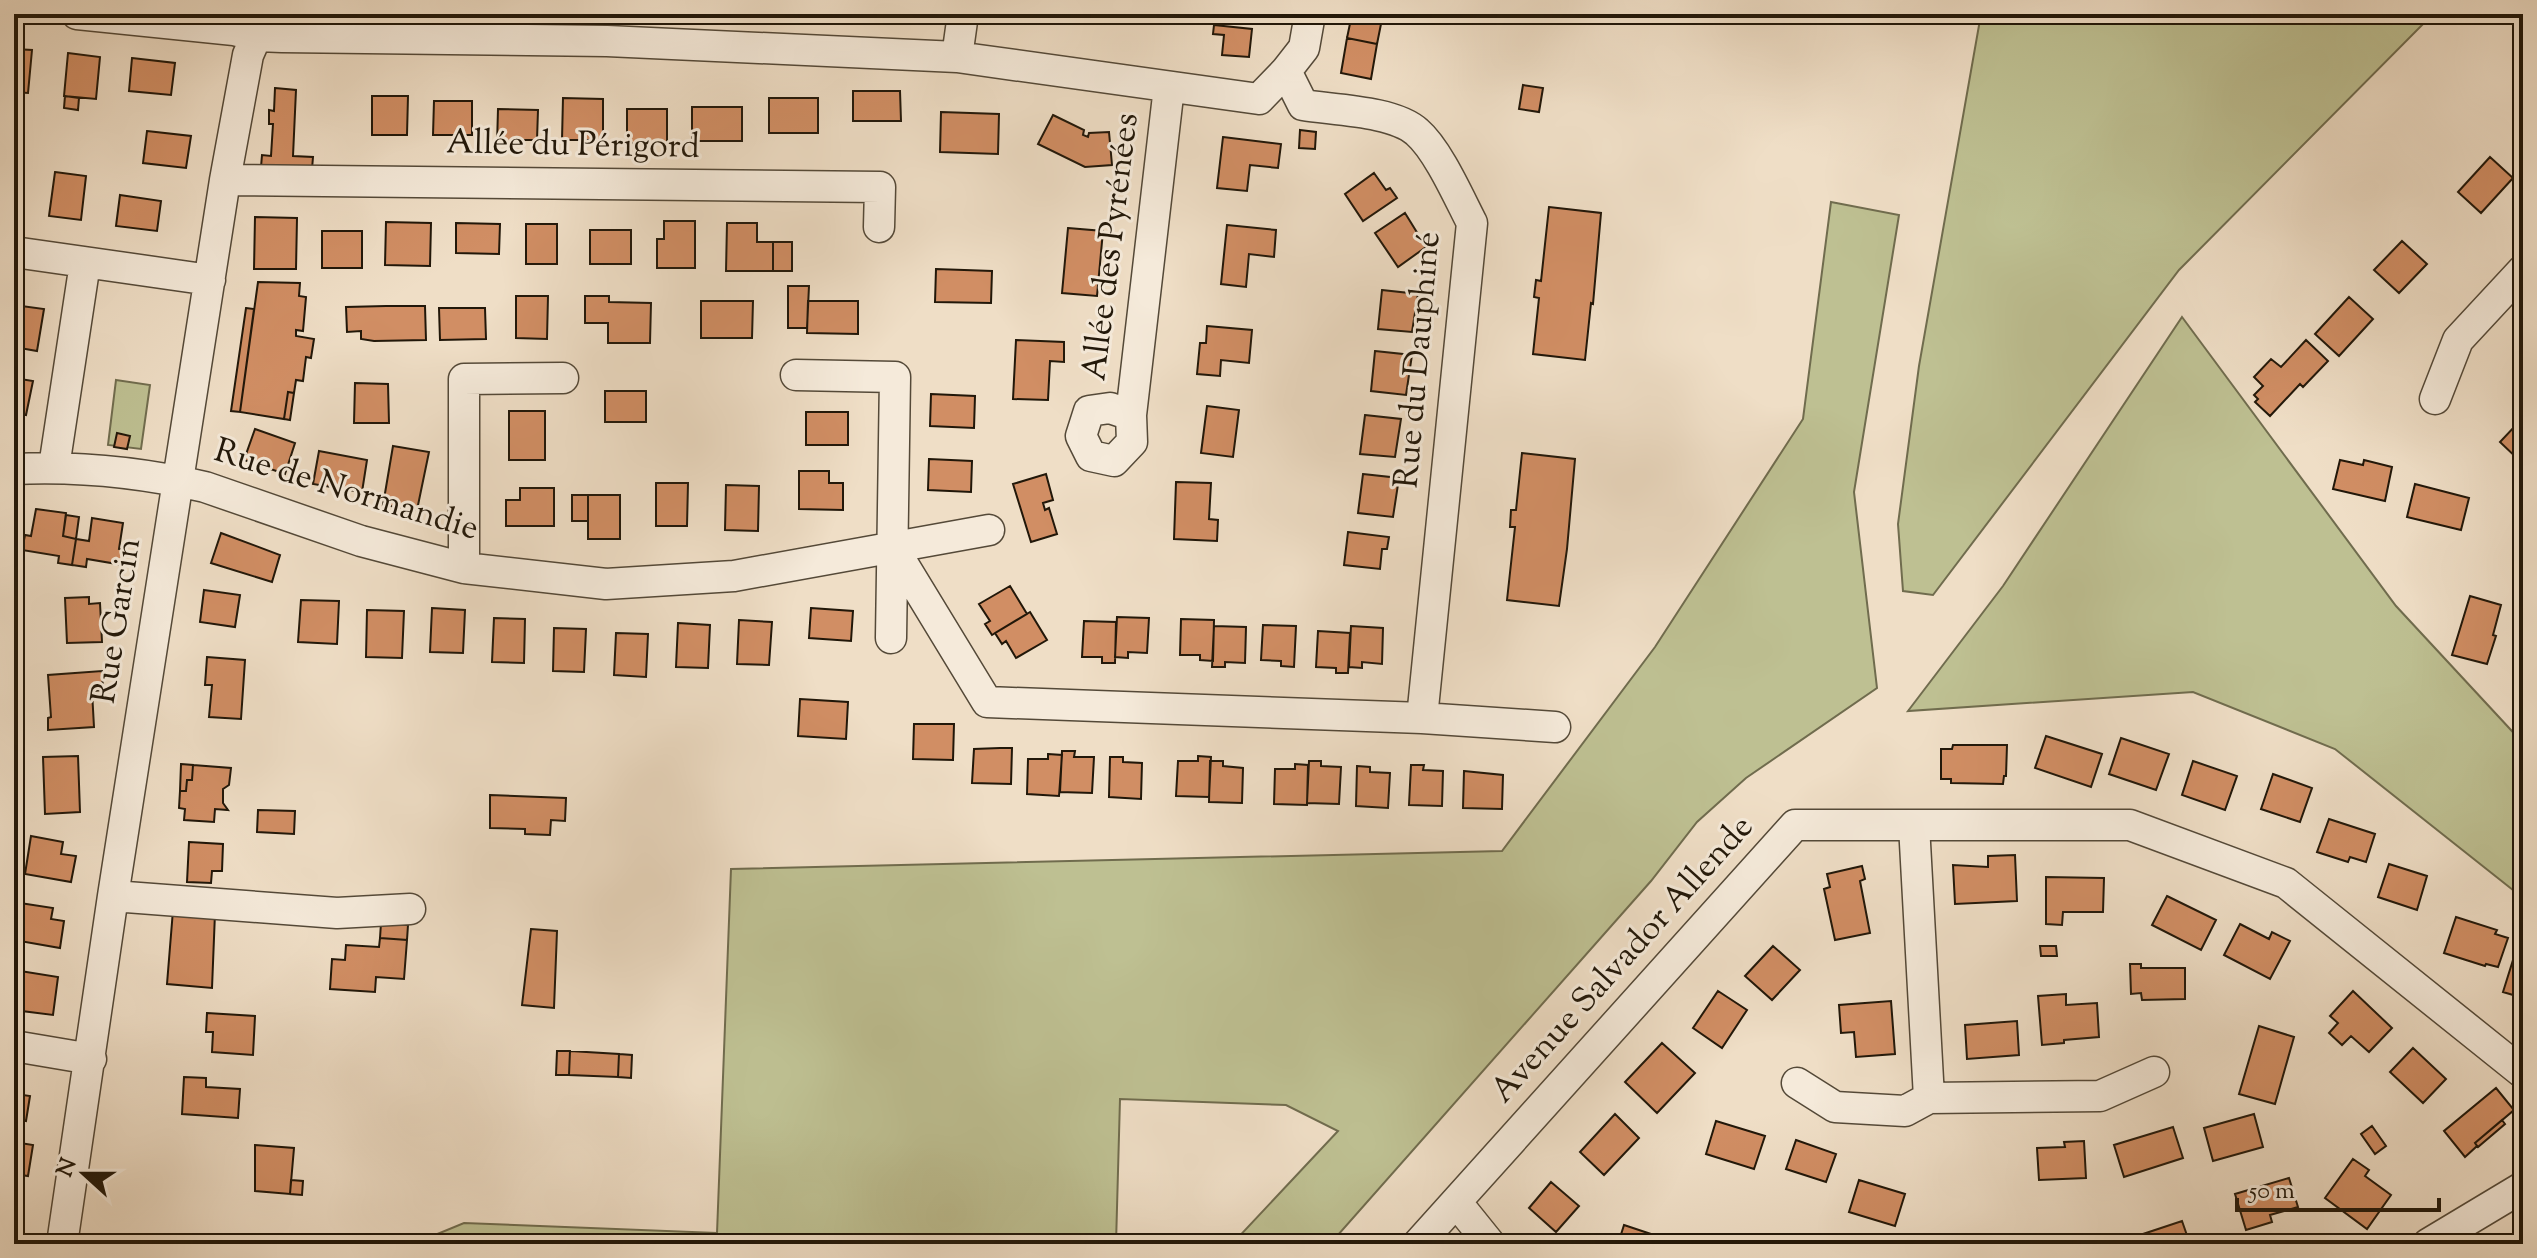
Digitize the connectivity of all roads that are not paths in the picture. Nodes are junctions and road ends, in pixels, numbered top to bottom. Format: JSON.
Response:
{"nodes":[{"id":1,"x":77,"y":14,"type":"edge"},
{"id":2,"x":963,"y":14,"type":"edge"},
{"id":3,"x":1310,"y":14,"type":"edge"},
{"id":4,"x":262,"y":25,"type":"edge"},
{"id":5,"x":608,"y":28,"type":"edge"},
{"id":6,"x":957,"y":57,"type":"junction"},
{"id":7,"x":1286,"y":71,"type":"junction"},
{"id":8,"x":1169,"y":87,"type":"junction"},
{"id":9,"x":225,"y":180,"type":"junction"},
{"id":10,"x":879,"y":227,"type":"dead end"},
{"id":11,"x":14,"y":252,"type":"edge"},
{"id":12,"x":85,"y":263,"type":"junction"},
{"id":13,"x":2523,"y":270,"type":"edge"},
{"id":14,"x":210,"y":280,"type":"junction"},
{"id":15,"x":796,"y":375,"type":"dead end"},
{"id":16,"x":563,"y":378,"type":"dead end"},
{"id":17,"x":2435,"y":399,"type":"dead end"},
{"id":18,"x":1131,"y":415,"type":"dead end"},
{"id":19,"x":54,"y":467,"type":"junction"},
{"id":20,"x":14,"y":469,"type":"edge"},
{"id":21,"x":179,"y":481,"type":"junction"},
{"id":22,"x":989,"y":530,"type":"dead end"},
{"id":23,"x":892,"y":546,"type":"junction"},
{"id":24,"x":464,"y":568,"type":"junction"},
{"id":25,"x":891,"y":638,"type":"dead end"},
{"id":26,"x":1422,"y":718,"type":"junction"},
{"id":27,"x":1555,"y":727,"type":"dead end"},
{"id":28,"x":1914,"y":825,"type":"junction"},
{"id":29,"x":113,"y":896,"type":"junction"},
{"id":30,"x":410,"y":909,"type":"dead end"},
{"id":31,"x":14,"y":1046,"type":"edge"},
{"id":32,"x":91,"y":1059,"type":"junction"},
{"id":33,"x":2154,"y":1072,"type":"dead end"},
{"id":34,"x":2523,"y":1073,"type":"edge"},
{"id":35,"x":1797,"y":1083,"type":"dead end"},
{"id":36,"x":1929,"y":1098,"type":"junction"},
{"id":37,"x":2523,"y":1187,"type":"edge"},
{"id":38,"x":1457,"y":1203,"type":"junction"},
{"id":39,"x":62,"y":1244,"type":"edge"},
{"id":40,"x":1418,"y":1244,"type":"edge"},
{"id":41,"x":1490,"y":1244,"type":"edge"},
{"id":42,"x":2428,"y":1244,"type":"edge"}],
"edges":[{"from":1,"to":4,"type":"street"},
{"from":2,"to":6,"type":"street"},
{"from":3,"to":7,"type":"street"},
{"from":4,"to":5,"type":"street"},
{"from":4,"to":9,"type":"street","name":"Rue Garcin"},
{"from":5,"to":6,"type":"street"},
{"from":6,"to":8,"type":"street"},
{"from":7,"to":8,"type":"street"},
{"from":7,"to":26,"type":"street","name":"Rue du Dauphiné"},
{"from":8,"to":18,"type":"street","name":"Allée des Pyrénées"},
{"from":9,"to":10,"type":"street","name":"Allée du Périgord"},
{"from":9,"to":14,"type":"street","name":"Rue Garcin"},
{"from":11,"to":12,"type":"street"},
{"from":12,"to":14,"type":"street"},
{"from":12,"to":19,"type":"street"},
{"from":13,"to":17,"type":"street"},
{"from":14,"to":21,"type":"street","name":"Rue Garcin"},
{"from":15,"to":23,"type":"street"},
{"from":16,"to":24,"type":"street"},
{"from":19,"to":20,"type":"street","name":"Rue de Normandie"},
{"from":19,"to":21,"type":"street","name":"Rue de Normandie"},
{"from":21,"to":24,"type":"street","name":"Rue de Normandie"},
{"from":21,"to":29,"type":"street","name":"Rue Garcin"},
{"from":22,"to":23,"type":"street","name":"Rue de Normandie"},
{"from":23,"to":24,"type":"street","name":"Rue de Normandie"},
{"from":23,"to":25,"type":"street"},
{"from":23,"to":26,"type":"street"},
{"from":26,"to":27,"type":"street"},
{"from":28,"to":34,"type":"street","name":"Avenue Salvador Allende"},
{"from":28,"to":36,"type":"street"},
{"from":28,"to":38,"type":"street","name":"Avenue Salvador Allende"},
{"from":29,"to":30,"type":"street"},
{"from":29,"to":32,"type":"street","name":"Rue Garcin"},
{"from":31,"to":32,"type":"street"},
{"from":32,"to":39,"type":"street","name":"Rue Garcin"},
{"from":33,"to":36,"type":"street"},
{"from":35,"to":36,"type":"street"},
{"from":37,"to":42,"type":"street"},
{"from":38,"to":40,"type":"street","name":"Avenue Salvador Allende"},
{"from":38,"to":41,"type":"street"}]}
